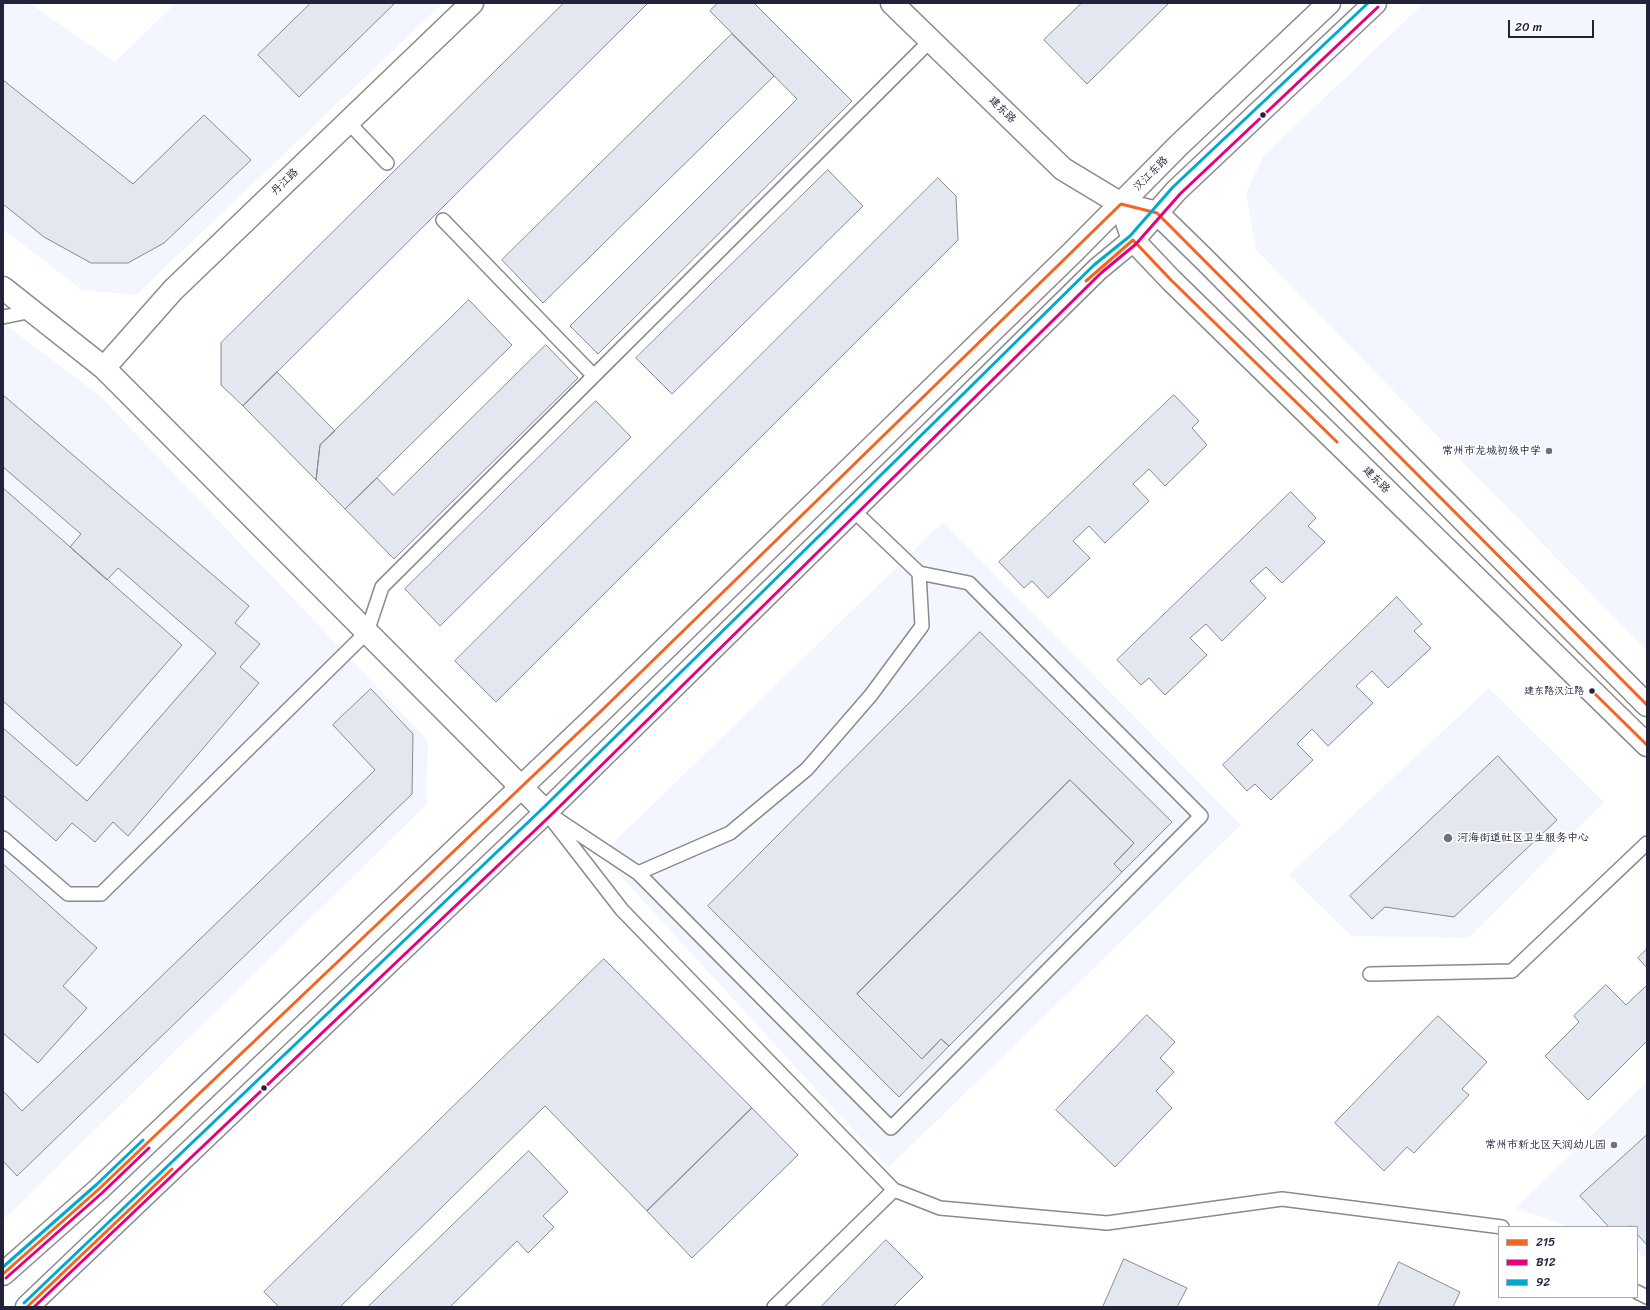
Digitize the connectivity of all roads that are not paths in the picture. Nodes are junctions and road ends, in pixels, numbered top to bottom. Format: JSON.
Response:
{"nodes":[{"id":1,"x":472,"y":3,"type":"edge"},
{"id":2,"x":892,"y":3,"type":"edge"},
{"id":3,"x":1329,"y":3,"type":"edge"},
{"id":4,"x":1375,"y":3,"type":"edge"},
{"id":5,"x":930,"y":40,"type":"junction"},
{"id":6,"x":348,"y":122,"type":"junction"},
{"id":7,"x":387,"y":163,"type":"dead end"},
{"id":8,"x":1121,"y":204,"type":"junction"},
{"id":9,"x":1157,"y":213,"type":"junction"},
{"id":10,"x":443,"y":220,"type":"dead end"},
{"id":11,"x":1133,"y":240,"type":"junction"},
{"id":12,"x":3,"y":288,"type":"edge"},
{"id":13,"x":32,"y":310,"type":"junction"},
{"id":14,"x":3,"y":317,"type":"edge"},
{"id":15,"x":104,"y":368,"type":"junction"},
{"id":16,"x":594,"y":376,"type":"junction"},
{"id":17,"x":853,"y":510,"type":"junction"},
{"id":18,"x":919,"y":573,"type":"junction"},
{"id":19,"x":367,"y":632,"type":"junction"},
{"id":20,"x":1647,"y":705,"type":"edge"},
{"id":21,"x":1647,"y":745,"type":"edge"},
{"id":22,"x":521,"y":786,"type":"junction"},
{"id":23,"x":546,"y":812,"type":"junction"},
{"id":24,"x":3,"y":838,"type":"edge"},
{"id":25,"x":1647,"y":843,"type":"edge"},
{"id":26,"x":638,"y":873,"type":"junction"},
{"id":27,"x":1370,"y":974,"type":"dead end"},
{"id":28,"x":894,"y":1190,"type":"junction"},
{"id":29,"x":1498,"y":1226,"type":"edge"},
{"id":30,"x":3,"y":1274,"type":"edge"},
{"id":31,"x":1638,"y":1292,"type":"edge"},
{"id":32,"x":1647,"y":1297,"type":"edge"},
{"id":33,"x":27,"y":1307,"type":"edge"},
{"id":34,"x":774,"y":1307,"type":"edge"}],
"edges":[{"from":1,"to":6,"type":"street","name":"丹江路"},
{"from":2,"to":5,"type":"street","name":"建东路"},
{"from":3,"to":8,"type":"street","name":"汉江东路"},
{"from":4,"to":9,"type":"street"},
{"from":5,"to":8,"type":"street","name":"建东路"},
{"from":5,"to":16,"type":"lane"},
{"from":6,"to":7,"type":"lane"},
{"from":6,"to":15,"type":"street","name":"丹江路"},
{"from":8,"to":9,"type":"street","name":"建东路"},
{"from":8,"to":11,"type":"street","name":"建东路"},
{"from":8,"to":22,"type":"street","name":"汉江东路"},
{"from":9,"to":11,"type":"street"},
{"from":9,"to":20,"type":"street"},
{"from":10,"to":16,"type":"lane"},
{"from":11,"to":17,"type":"street"},
{"from":11,"to":21,"type":"street","name":"建东路"},
{"from":12,"to":13,"type":"street"},
{"from":13,"to":14,"type":"lane"},
{"from":13,"to":15,"type":"street"},
{"from":15,"to":19,"type":"street"},
{"from":16,"to":19,"type":"lane"},
{"from":17,"to":18,"type":"lane"},
{"from":17,"to":23,"type":"street"},
{"from":18,"to":26,"type":"lane"},
{"from":18,"to":26,"type":"lane"},
{"from":19,"to":22,"type":"street"},
{"from":19,"to":24,"type":"lane"},
{"from":22,"to":23,"type":"street"},
{"from":22,"to":30,"type":"street","name":"汉江东路"},
{"from":23,"to":26,"type":"lane"},
{"from":23,"to":28,"type":"lane"},
{"from":23,"to":33,"type":"street"},
{"from":25,"to":27,"type":"lane"},
{"from":28,"to":29,"type":"lane"},
{"from":28,"to":34,"type":"lane"},
{"from":31,"to":32,"type":"lane"}]}
